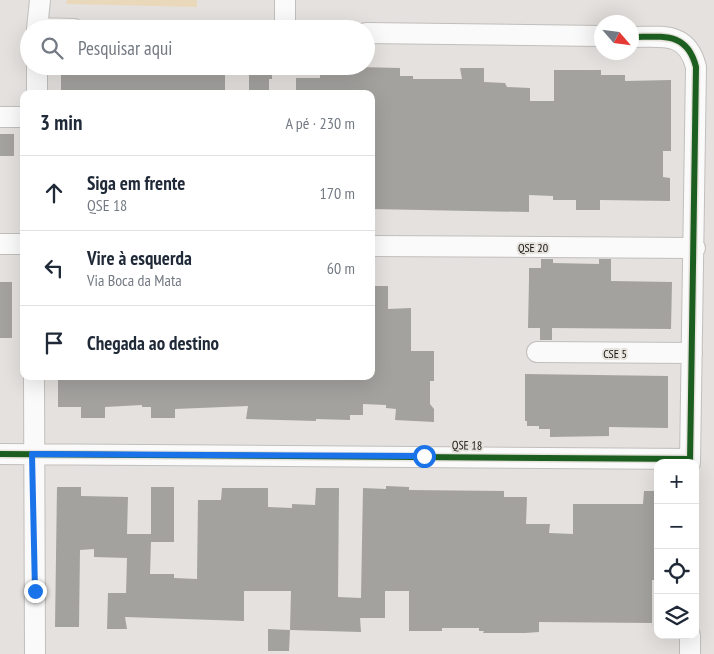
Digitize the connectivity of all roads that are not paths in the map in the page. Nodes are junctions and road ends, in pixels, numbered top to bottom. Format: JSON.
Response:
{"nodes":[{"id":1,"x":40,"y":0,"type":"edge"},
{"id":2,"x":285,"y":0,"type":"edge"},
{"id":3,"x":38,"y":20,"type":"edge"},
{"id":4,"x":285,"y":20,"type":"edge"},
{"id":5,"x":375,"y":33,"type":"edge"},
{"id":6,"x":594,"y":36,"type":"edge"},
{"id":7,"x":639,"y":37,"type":"edge"},
{"id":8,"x":37,"y":75,"type":"edge"},
{"id":9,"x":37,"y":90,"type":"edge"},
{"id":10,"x":0,"y":117,"type":"edge"},
{"id":11,"x":20,"y":117,"type":"edge"},
{"id":12,"x":0,"y":244,"type":"edge"},
{"id":13,"x":20,"y":244,"type":"edge"},
{"id":14,"x":375,"y":246,"type":"edge"},
{"id":15,"x":695,"y":248,"type":"junction"},
{"id":16,"x":537,"y":352,"type":"dead end"},
{"id":17,"x":692,"y":353,"type":"junction"},
{"id":18,"x":34,"y":380,"type":"edge"},
{"id":19,"x":0,"y":454,"type":"edge"},
{"id":20,"x":32,"y":454,"type":"junction"},
{"id":21,"x":690,"y":459,"type":"edge"},
{"id":22,"x":654,"y":461,"type":"edge"},
{"id":23,"x":690,"y":639,"type":"edge"},
{"id":24,"x":34,"y":654,"type":"edge"},
{"id":25,"x":690,"y":654,"type":"edge"}],
"edges":[{"from":1,"to":3,"type":"street"},
{"from":2,"to":4,"type":"street"},
{"from":5,"to":6,"type":"street"},
{"from":7,"to":15,"type":"street"},
{"from":8,"to":9,"type":"street"},
{"from":10,"to":11,"type":"street"},
{"from":12,"to":13,"type":"street"},
{"from":14,"to":15,"type":"street","name":"QSE 20"},
{"from":15,"to":17,"type":"street"},
{"from":16,"to":17,"type":"street","name":"CSE 5"},
{"from":17,"to":21,"type":"street"},
{"from":18,"to":20,"type":"street"},
{"from":19,"to":20,"type":"street","name":"QSE 18"},
{"from":20,"to":22,"type":"street","name":"QSE 18"},
{"from":20,"to":24,"type":"street"},
{"from":23,"to":25,"type":"street"}]}
